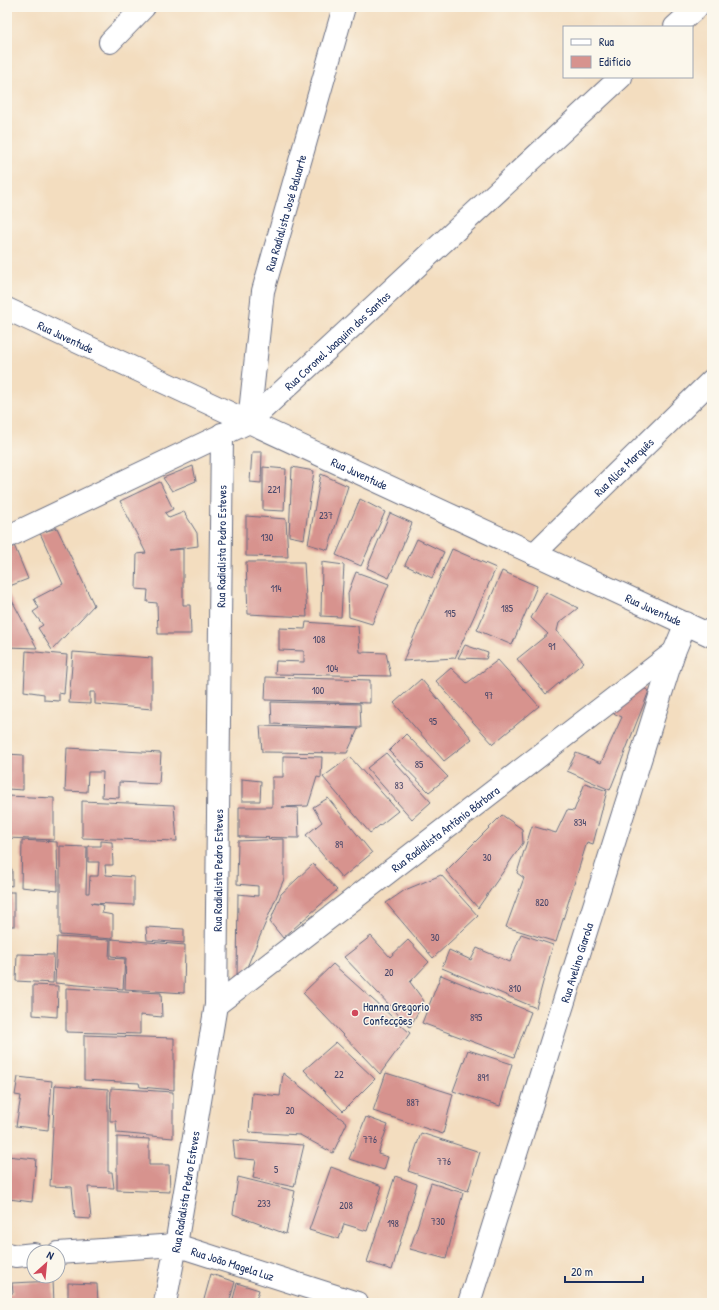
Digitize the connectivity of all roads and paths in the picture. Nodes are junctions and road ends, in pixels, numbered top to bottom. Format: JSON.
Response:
{"nodes":[{"id":1,"x":144,"y":7,"type":"edge"},
{"id":2,"x":344,"y":7,"type":"edge"},
{"id":3,"x":697,"y":7,"type":"edge"},
{"id":4,"x":676,"y":26,"type":"edge"},
{"id":5,"x":110,"y":42,"type":"dead end"},
{"id":6,"x":620,"y":78,"type":"edge"},
{"id":7,"x":7,"y":309,"type":"edge"},
{"id":8,"x":712,"y":380,"type":"edge"},
{"id":9,"x":249,"y":422,"type":"junction"},
{"id":10,"x":222,"y":434,"type":"junction"},
{"id":11,"x":7,"y":537,"type":"edge"},
{"id":12,"x":534,"y":554,"type":"junction"},
{"id":13,"x":686,"y":623,"type":"junction"},
{"id":14,"x":712,"y":636,"type":"edge"},
{"id":15,"x":674,"y":652,"type":"junction"},
{"id":16,"x":216,"y":1005,"type":"junction"},
{"id":17,"x":176,"y":1245,"type":"junction"},
{"id":18,"x":66,"y":1252,"type":"edge"},
{"id":19,"x":7,"y":1254,"type":"edge"},
{"id":20,"x":26,"y":1255,"type":"edge"},
{"id":21,"x":164,"y":1303,"type":"edge"},
{"id":22,"x":357,"y":1303,"type":"edge"},
{"id":23,"x":469,"y":1303,"type":"edge"}],
"edges":[{"from":1,"to":5,"type":"street"},
{"from":2,"to":9,"type":"street","name":"Rua Radialista José Baluarte"},
{"from":3,"to":4,"type":"street"},
{"from":6,"to":9,"type":"street","name":"Rua Coronel Joaquim dos Santos"},
{"from":7,"to":9,"type":"street","name":"Rua Juventude"},
{"from":8,"to":12,"type":"street","name":"Rua Alice Marquês"},
{"from":9,"to":10,"type":"street","name":"Rua Coronel Joaquim dos Santos"},
{"from":9,"to":12,"type":"street","name":"Rua Juventude"},
{"from":10,"to":11,"type":"street","name":"Rua Coronel Joaquim dos Santos"},
{"from":10,"to":16,"type":"street","name":"Rua Radialista Pedro Esteves"},
{"from":12,"to":13,"type":"street","name":"Rua Juventude"},
{"from":13,"to":14,"type":"street","name":"Rua Juventude"},
{"from":13,"to":15,"type":"street","name":"Rua Avelino Giarola"},
{"from":15,"to":16,"type":"street","name":"Rua Radialista Antônio Bárbara"},
{"from":15,"to":23,"type":"street","name":"Rua Avelino Giarola"},
{"from":16,"to":17,"type":"street","name":"Rua Radialista Pedro Esteves"},
{"from":17,"to":18,"type":"street","name":"Rua João Magela Luz"},
{"from":17,"to":21,"type":"street","name":"Rua Radialista Pedro Esteves"},
{"from":17,"to":22,"type":"street","name":"Rua João Magela Luz"},
{"from":19,"to":20,"type":"street"}]}
